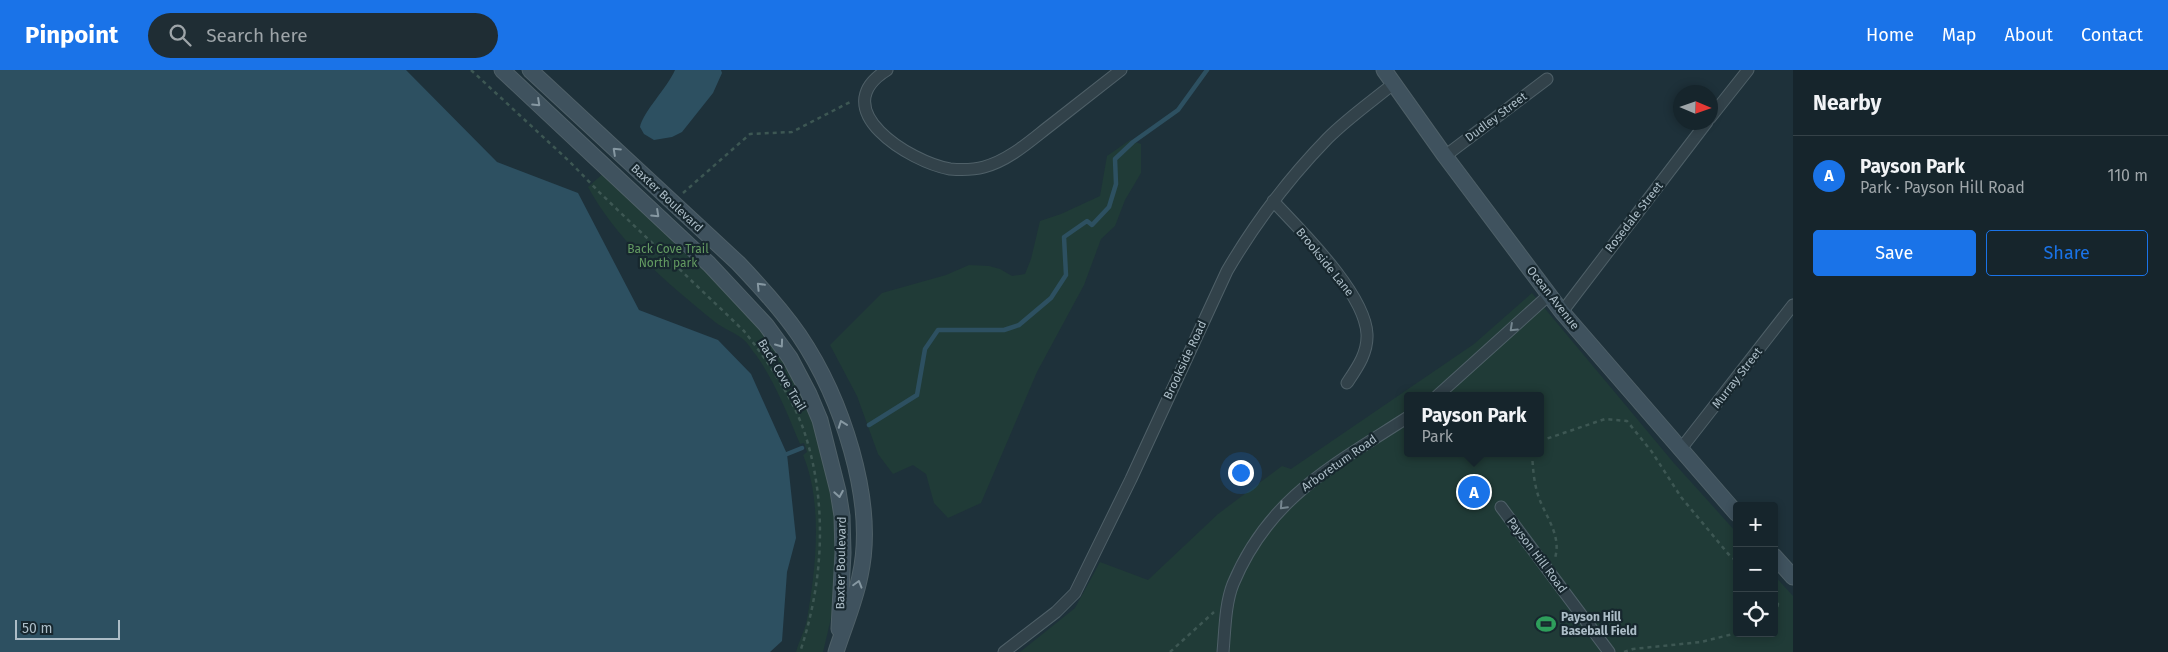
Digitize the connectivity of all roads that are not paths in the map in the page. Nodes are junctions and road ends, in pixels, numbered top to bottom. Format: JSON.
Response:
{"nodes":[{"id":1,"x":502,"y":70,"type":"edge"},
{"id":2,"x":530,"y":70,"type":"edge"},
{"id":3,"x":887,"y":70,"type":"edge"},
{"id":4,"x":1121,"y":70,"type":"edge"},
{"id":5,"x":1384,"y":70,"type":"edge"},
{"id":6,"x":1748,"y":70,"type":"edge"},
{"id":7,"x":1547,"y":78,"type":"dead end"},
{"id":8,"x":1393,"y":84,"type":"junction"},
{"id":9,"x":1718,"y":108,"type":"edge"},
{"id":10,"x":1701,"y":130,"type":"edge"},
{"id":11,"x":1445,"y":156,"type":"junction"},
{"id":12,"x":1273,"y":201,"type":"junction"},
{"id":13,"x":1549,"y":295,"type":"junction"},
{"id":14,"x":1793,"y":305,"type":"edge"},
{"id":15,"x":1562,"y":312,"type":"junction"},
{"id":16,"x":1347,"y":383,"type":"dead end"},
{"id":17,"x":1442,"y":392,"type":"edge"},
{"id":18,"x":1404,"y":420,"type":"edge"},
{"id":19,"x":1680,"y":450,"type":"junction"},
{"id":20,"x":1501,"y":507,"type":"dead end"},
{"id":21,"x":1733,"y":510,"type":"edge"},
{"id":22,"x":1778,"y":560,"type":"edge"},
{"id":23,"x":1793,"y":577,"type":"edge"},
{"id":24,"x":836,"y":649,"type":"edge"},
{"id":25,"x":1004,"y":652,"type":"edge"},
{"id":26,"x":1223,"y":652,"type":"edge"},
{"id":27,"x":1609,"y":652,"type":"edge"}],
"edges":[{"from":1,"to":24,"type":"street","name":"Baxter Boulevard","one_way":true},
{"from":24,"to":2,"type":"street","name":"Baxter Boulevard","one_way":true},
{"from":3,"to":4,"type":"street"},
{"from":5,"to":8,"type":"street","name":"Ocean Avenue"},
{"from":6,"to":9,"type":"street"},
{"from":7,"to":11,"type":"street","name":"Dudley Street"},
{"from":8,"to":11,"type":"street","name":"Ocean Avenue"},
{"from":8,"to":12,"type":"street","name":"Brookside Road"},
{"from":10,"to":15,"type":"street","name":"Rosedale Street"},
{"from":11,"to":13,"type":"street","name":"Ocean Avenue"},
{"from":12,"to":16,"type":"street","name":"Brookside Lane"},
{"from":12,"to":25,"type":"street","name":"Brookside Road"},
{"from":13,"to":15,"type":"street","name":"Ocean Avenue"},
{"from":13,"to":17,"type":"street","one_way":true},
{"from":14,"to":19,"type":"street","name":"Murray Street"},
{"from":15,"to":19,"type":"street","name":"Ocean Avenue"},
{"from":18,"to":26,"type":"street","name":"Arboretum Road","one_way":true},
{"from":19,"to":21,"type":"street","name":"Ocean Avenue"},
{"from":20,"to":27,"type":"street","name":"Payson Hill Road"},
{"from":22,"to":23,"type":"street"}]}
